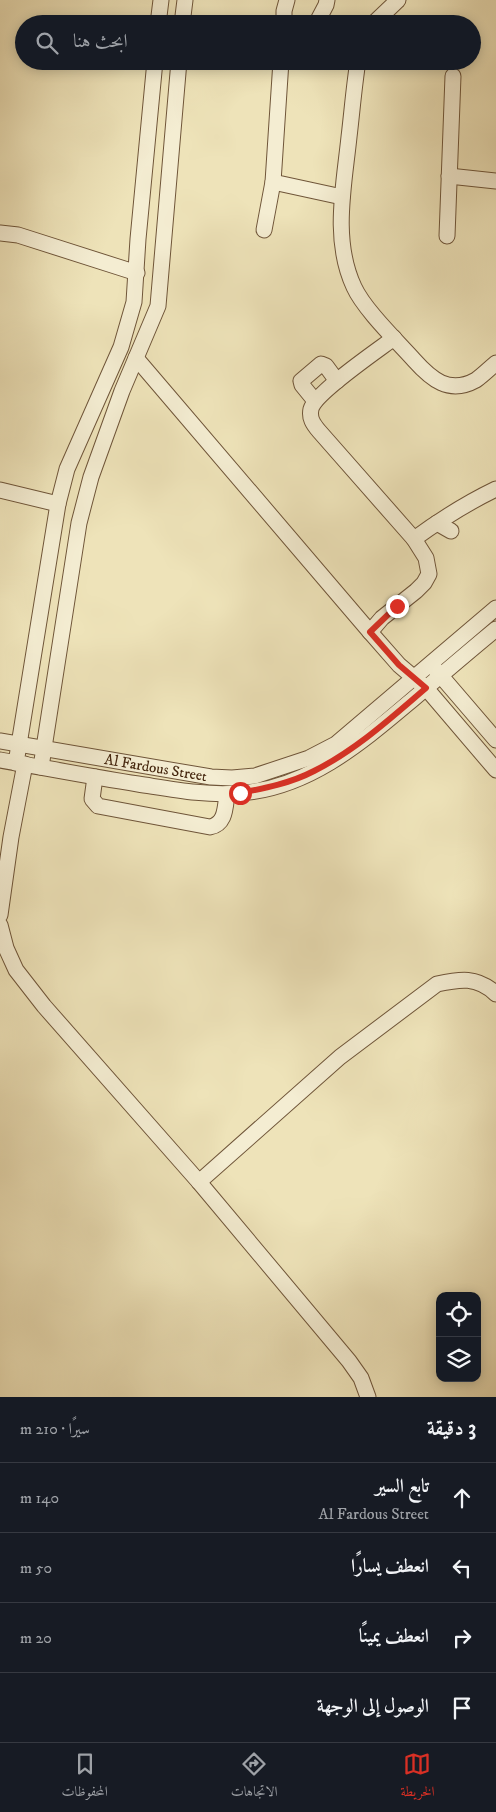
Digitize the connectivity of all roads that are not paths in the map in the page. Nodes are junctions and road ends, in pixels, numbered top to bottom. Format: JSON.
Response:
{"nodes":[{"id":1,"x":161,"y":0,"type":"edge"},
{"id":2,"x":184,"y":0,"type":"edge"},
{"id":3,"x":287,"y":0,"type":"edge"},
{"id":4,"x":327,"y":0,"type":"edge"},
{"id":5,"x":398,"y":0,"type":"edge"},
{"id":6,"x":159,"y":15,"type":"edge"},
{"id":7,"x":183,"y":15,"type":"edge"},
{"id":8,"x":284,"y":15,"type":"edge"},
{"id":9,"x":321,"y":15,"type":"edge"},
{"id":10,"x":382,"y":15,"type":"edge"},
{"id":11,"x":154,"y":70,"type":"edge"},
{"id":12,"x":178,"y":70,"type":"edge"},
{"id":13,"x":280,"y":70,"type":"edge"},
{"id":14,"x":357,"y":70,"type":"edge"},
{"id":15,"x":453,"y":76,"type":"dead end"},
{"id":16,"x":449,"y":176,"type":"junction"},
{"id":17,"x":496,"y":181,"type":"edge"},
{"id":18,"x":273,"y":182,"type":"junction"},
{"id":19,"x":342,"y":197,"type":"junction"},
{"id":20,"x":264,"y":230,"type":"dead end"},
{"id":21,"x":0,"y":233,"type":"edge"},
{"id":22,"x":446,"y":236,"type":"dead end"},
{"id":23,"x":136,"y":274,"type":"junction"},
{"id":24,"x":394,"y":338,"type":"junction"},
{"id":25,"x":136,"y":358,"type":"junction"},
{"id":26,"x":496,"y":363,"type":"edge"},
{"id":27,"x":337,"y":381,"type":"junction"},
{"id":28,"x":315,"y":400,"type":"junction"},
{"id":29,"x":496,"y":489,"type":"edge"},
{"id":30,"x":0,"y":490,"type":"edge"},
{"id":31,"x":58,"y":504,"type":"junction"},
{"id":32,"x":437,"y":523,"type":"junction"},
{"id":33,"x":451,"y":531,"type":"dead end"},
{"id":34,"x":414,"y":539,"type":"junction"},
{"id":35,"x":496,"y":608,"type":"edge"},
{"id":36,"x":496,"y":629,"type":"edge"},
{"id":37,"x":370,"y":632,"type":"junction"},
{"id":38,"x":436,"y":669,"type":"junction"},
{"id":39,"x":421,"y":683,"type":"junction"},
{"id":40,"x":26,"y":699,"type":"junction"},
{"id":41,"x":51,"y":703,"type":"junction"},
{"id":42,"x":496,"y":740,"type":"edge"},
{"id":43,"x":0,"y":741,"type":"edge"},
{"id":44,"x":19,"y":744,"type":"junction"},
{"id":45,"x":43,"y":749,"type":"junction"},
{"id":46,"x":75,"y":754,"type":"junction"},
{"id":47,"x":0,"y":760,"type":"edge"},
{"id":48,"x":20,"y":763,"type":"junction"},
{"id":49,"x":40,"y":767,"type":"junction"},
{"id":50,"x":496,"y":770,"type":"edge"},
{"id":51,"x":72,"y":772,"type":"junction"},
{"id":52,"x":95,"y":777,"type":"junction"},
{"id":53,"x":228,"y":794,"type":"junction"},
{"id":54,"x":0,"y":915,"type":"edge"},
{"id":55,"x":0,"y":925,"type":"edge"},
{"id":56,"x":496,"y":994,"type":"edge"},
{"id":57,"x":199,"y":1182,"type":"junction"},
{"id":58,"x":368,"y":1397,"type":"edge"}],
"edges":[{"from":1,"to":6,"type":"street"},
{"from":2,"to":7,"type":"street"},
{"from":3,"to":8,"type":"street"},
{"from":4,"to":9,"type":"street"},
{"from":5,"to":10,"type":"street"},
{"from":11,"to":23,"type":"street"},
{"from":12,"to":25,"type":"street"},
{"from":13,"to":18,"type":"street"},
{"from":14,"to":19,"type":"street"},
{"from":15,"to":16,"type":"street"},
{"from":16,"to":17,"type":"street"},
{"from":16,"to":22,"type":"street"},
{"from":18,"to":19,"type":"street"},
{"from":18,"to":20,"type":"street"},
{"from":19,"to":24,"type":"street"},
{"from":21,"to":23,"type":"street"},
{"from":23,"to":31,"type":"street"},
{"from":24,"to":26,"type":"street"},
{"from":24,"to":27,"type":"street"},
{"from":25,"to":37,"type":"street"},
{"from":25,"to":41,"type":"street"},
{"from":27,"to":28,"type":"street"},
{"from":27,"to":28,"type":"street"},
{"from":28,"to":34,"type":"street"},
{"from":29,"to":32,"type":"street"},
{"from":30,"to":31,"type":"street"},
{"from":31,"to":40,"type":"street"},
{"from":32,"to":33,"type":"street"},
{"from":32,"to":34,"type":"street"},
{"from":34,"to":37,"type":"street"},
{"from":35,"to":38,"type":"street","name":"Al Fardous Street"},
{"from":36,"to":38,"type":"street","name":"Al Fardous Street"},
{"from":37,"to":39,"type":"street"},
{"from":38,"to":39,"type":"street","name":"Al Fardous Street"},
{"from":38,"to":42,"type":"street"},
{"from":39,"to":46,"type":"street","name":"Al Fardous Street"},
{"from":39,"to":50,"type":"street"},
{"from":39,"to":53,"type":"street","name":"Al Fardous Street"},
{"from":40,"to":41,"type":"street"},
{"from":40,"to":44,"type":"street"},
{"from":41,"to":45,"type":"street"},
{"from":43,"to":44,"type":"street","name":"Al Fardous Street"},
{"from":44,"to":45,"type":"street","name":"Al Fardous Street"},
{"from":44,"to":48,"type":"street"},
{"from":45,"to":46,"type":"street","name":"Al Fardous Street"},
{"from":45,"to":49,"type":"street"},
{"from":46,"to":51,"type":"street"},
{"from":47,"to":48,"type":"street","name":"Al Fardous Street"},
{"from":48,"to":49,"type":"street","name":"Al Fardous Street"},
{"from":48,"to":54,"type":"street"},
{"from":49,"to":51,"type":"street","name":"Al Fardous Street"},
{"from":51,"to":52,"type":"street","name":"Al Fardous Street"},
{"from":52,"to":53,"type":"street","name":"Al Fardous Street"},
{"from":52,"to":53,"type":"street"},
{"from":55,"to":57,"type":"street"},
{"from":56,"to":57,"type":"street"},
{"from":57,"to":58,"type":"street"}]}
